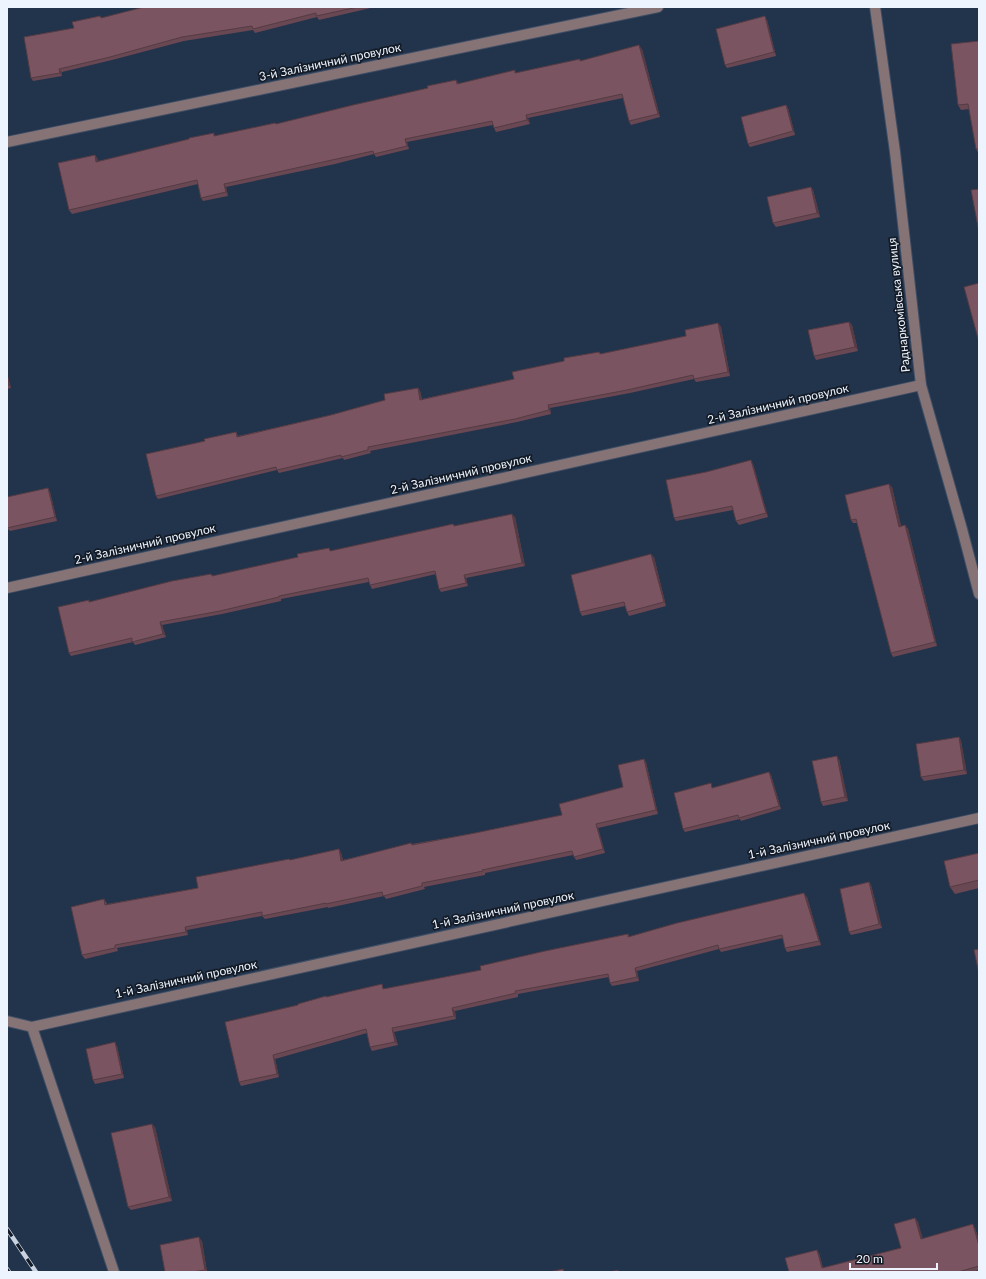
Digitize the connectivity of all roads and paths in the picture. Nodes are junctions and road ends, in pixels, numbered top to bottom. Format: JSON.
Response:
{"nodes":[{"id":1,"x":658,"y":7,"type":"edge"},
{"id":2,"x":875,"y":7,"type":"edge"},
{"id":3,"x":7,"y":142,"type":"edge"},
{"id":4,"x":921,"y":385,"type":"junction"},
{"id":5,"x":7,"y":588,"type":"edge"},
{"id":6,"x":979,"y":594,"type":"edge"},
{"id":7,"x":979,"y":818,"type":"edge"},
{"id":8,"x":7,"y":1021,"type":"edge"},
{"id":9,"x":32,"y":1027,"type":"junction"},
{"id":10,"x":114,"y":1272,"type":"edge"}],
"edges":[{"from":1,"to":3,"type":"street","name":"3-й Залізничний провулок"},
{"from":2,"to":4,"type":"street","name":"Раднаркомівська вулиця"},
{"from":4,"to":5,"type":"street","name":"2-й Залізничний провулок"},
{"from":4,"to":6,"type":"street","name":"Раднаркомівська вулиця"},
{"from":7,"to":9,"type":"street","name":"1-й Залізничний провулок"},
{"from":8,"to":9,"type":"street"},
{"from":9,"to":10,"type":"street"}]}
